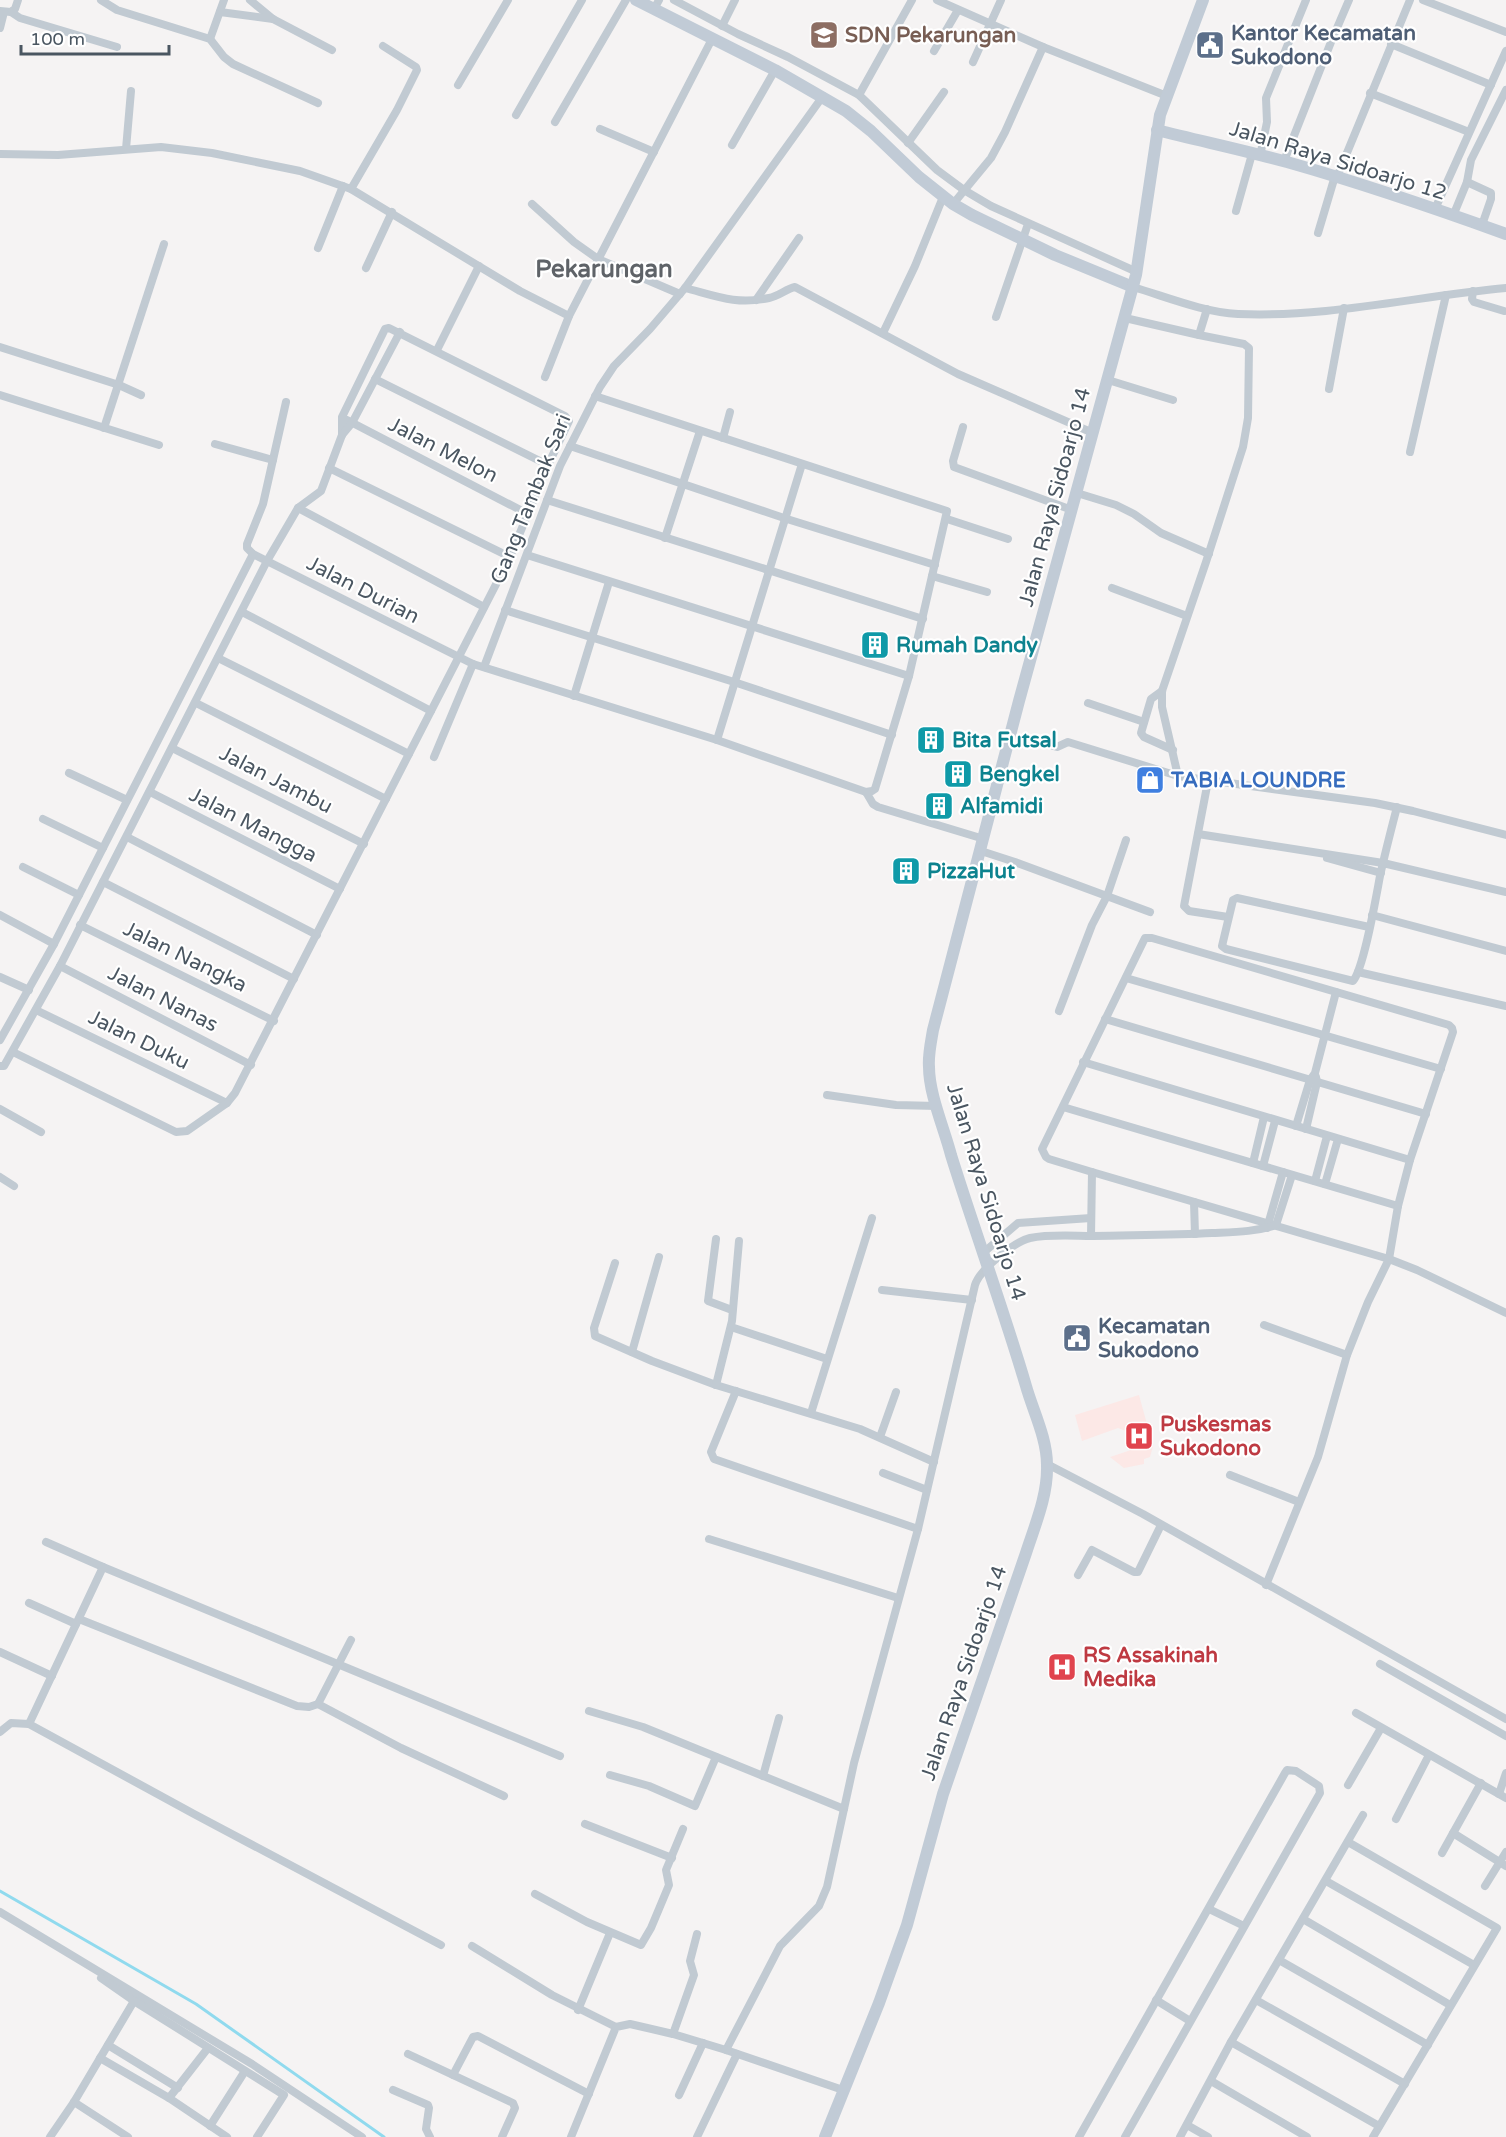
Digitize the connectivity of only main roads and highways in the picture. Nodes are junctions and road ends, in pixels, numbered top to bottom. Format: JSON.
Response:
{"nodes":[{"id":1,"x":636,"y":0,"type":"edge"},
{"id":2,"x":1203,"y":0,"type":"edge"},
{"id":3,"x":656,"y":5,"type":"edge"},
{"id":4,"x":1157,"y":130,"type":"junction"},
{"id":5,"x":1506,"y":234,"type":"edge"},
{"id":6,"x":1135,"y":279,"type":"junction"},
{"id":7,"x":825,"y":2137,"type":"edge"}],
"edges":[{"from":1,"to":3,"type":"main road"},
{"from":2,"to":4,"type":"main road","name":"Jalan Raya Sidoarjo 14"},
{"from":3,"to":6,"type":"main road"},
{"from":4,"to":5,"type":"main road","name":"Jalan Raya Sidoarjo 12"},
{"from":4,"to":6,"type":"main road","name":"Jalan Raya Sidoarjo 14"},
{"from":6,"to":7,"type":"main road","name":"Jalan Raya Sidoarjo 14"}]}
